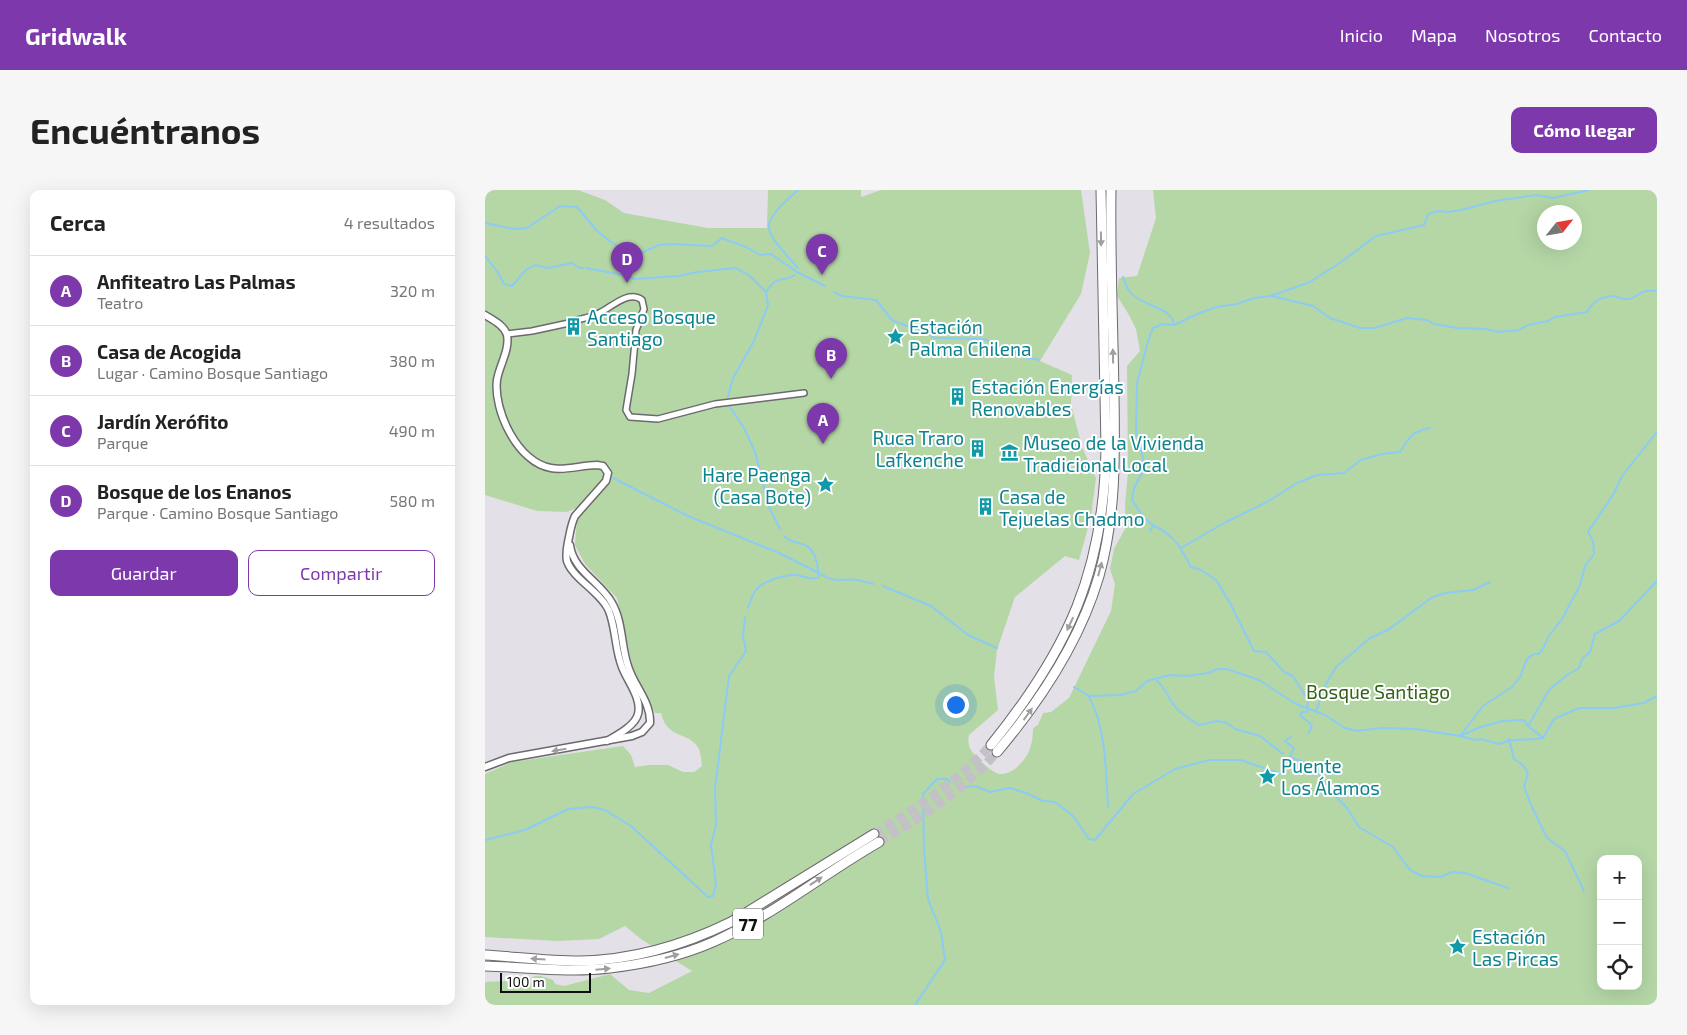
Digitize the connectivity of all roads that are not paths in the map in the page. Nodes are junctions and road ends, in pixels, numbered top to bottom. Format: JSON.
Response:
{"nodes":[{"id":1,"x":1101,"y":190,"type":"edge"},
{"id":2,"x":1111,"y":190,"type":"edge"},
{"id":3,"x":485,"y":315,"type":"edge"},
{"id":4,"x":577,"y":320,"type":"dead end"},
{"id":5,"x":569,"y":323,"type":"dead end"},
{"id":6,"x":507,"y":334,"type":"junction"},
{"id":7,"x":803,"y":393,"type":"dead end"},
{"id":8,"x":569,"y":536,"type":"junction"},
{"id":9,"x":636,"y":718,"type":"junction"},
{"id":10,"x":650,"y":723,"type":"junction"},
{"id":11,"x":607,"y":741,"type":"junction"},
{"id":12,"x":485,"y":767,"type":"edge"},
{"id":13,"x":874,"y":834,"type":"tunnel mouth"},
{"id":14,"x":879,"y":842,"type":"tunnel mouth"},
{"id":15,"x":485,"y":955,"type":"edge"},
{"id":16,"x":623,"y":961,"type":"junction"},
{"id":17,"x":485,"y":966,"type":"edge"}],
"edges":[{"from":1,"to":2,"type":"highway","one_way":true},
{"from":3,"to":6,"type":"street"},
{"from":4,"to":7,"type":"street"},
{"from":5,"to":6,"type":"street"},
{"from":6,"to":8,"type":"street"},
{"from":8,"to":9,"type":"street"},
{"from":8,"to":10,"type":"street"},
{"from":9,"to":10,"type":"street"},
{"from":9,"to":11,"type":"street"},
{"from":10,"to":11,"type":"street"},
{"from":11,"to":12,"type":"street","one_way":true},
{"from":13,"to":16,"type":"highway","number":"77"},
{"from":16,"to":14,"type":"highway","number":"77","one_way":true},
{"from":16,"to":15,"type":"highway","number":"77","one_way":true},
{"from":17,"to":16,"type":"highway","number":"77","one_way":true}]}
